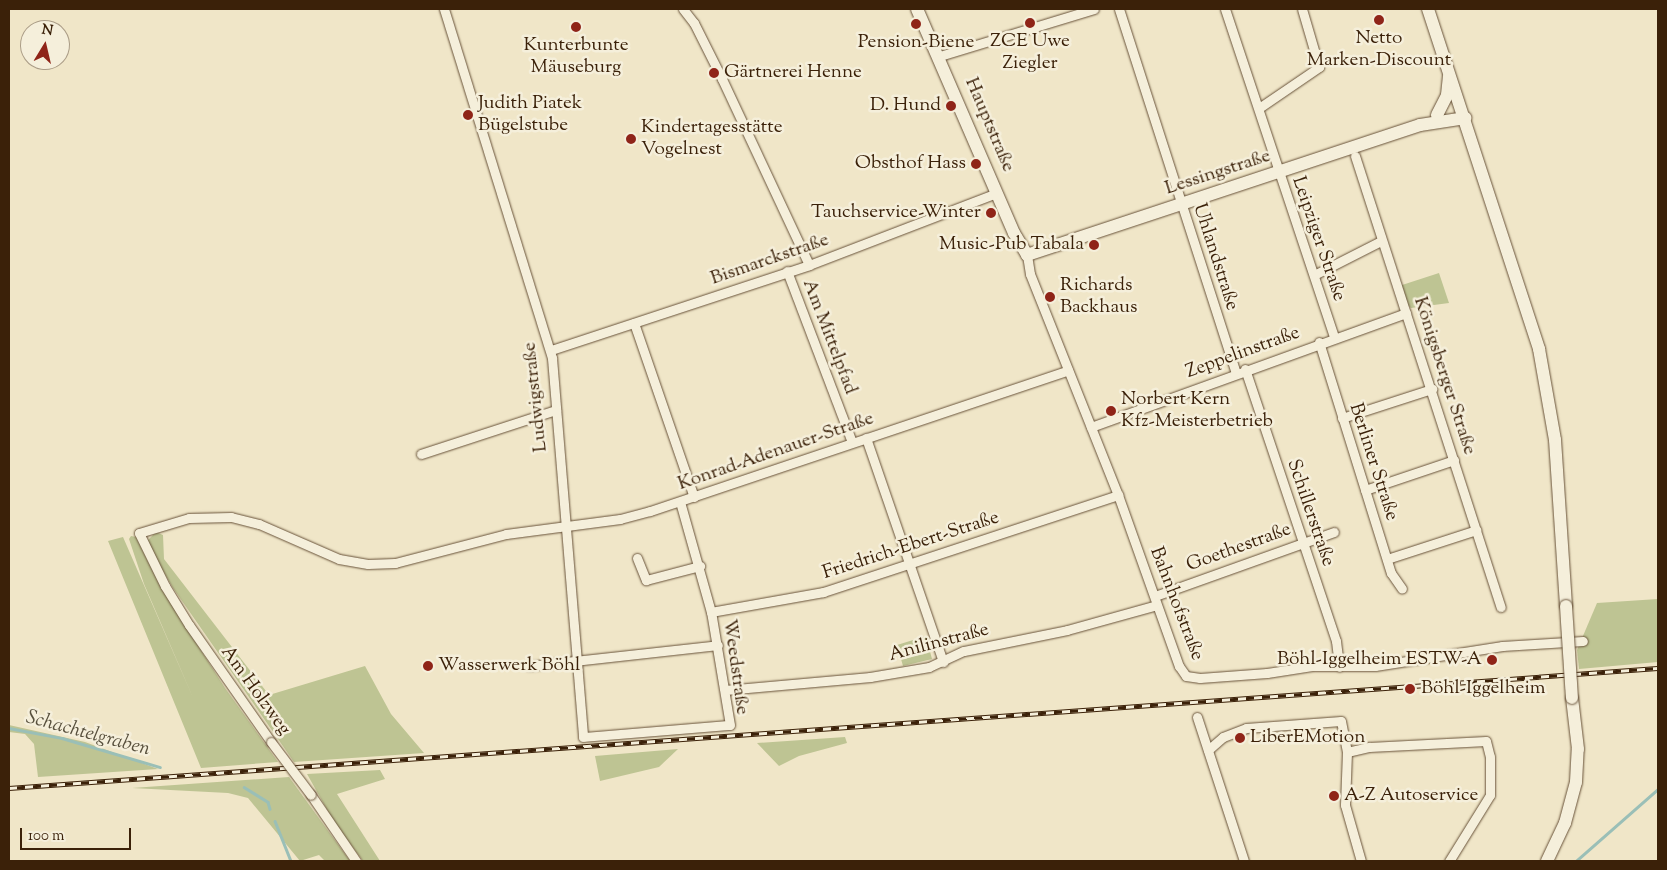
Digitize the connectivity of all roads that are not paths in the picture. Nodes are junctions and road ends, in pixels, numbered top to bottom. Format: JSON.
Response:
{"nodes":[{"id":1,"x":444,"y":9,"type":"edge"},
{"id":2,"x":683,"y":9,"type":"edge"},
{"id":3,"x":917,"y":9,"type":"edge"},
{"id":4,"x":1094,"y":9,"type":"edge"},
{"id":5,"x":1119,"y":9,"type":"edge"},
{"id":6,"x":1225,"y":9,"type":"edge"},
{"id":7,"x":1302,"y":9,"type":"edge"},
{"id":8,"x":1428,"y":9,"type":"edge"},
{"id":9,"x":940,"y":56,"type":"junction"},
{"id":10,"x":1449,"y":71,"type":"junction"},
{"id":11,"x":1259,"y":108,"type":"junction"},
{"id":12,"x":1437,"y":114,"type":"junction"},
{"id":13,"x":1464,"y":115,"type":"junction"},
{"id":14,"x":1420,"y":125,"type":"junction"},
{"id":15,"x":1355,"y":156,"type":"dead end"},
{"id":16,"x":1279,"y":173,"type":"junction"},
{"id":17,"x":997,"y":193,"type":"junction"},
{"id":18,"x":1181,"y":205,"type":"junction"},
{"id":19,"x":1381,"y":241,"type":"junction"},
{"id":20,"x":1027,"y":255,"type":"junction"},
{"id":21,"x":809,"y":265,"type":"junction"},
{"id":22,"x":787,"y":271,"type":"junction"},
{"id":23,"x":1314,"y":275,"type":"junction"},
{"id":24,"x":1406,"y":312,"type":"junction"},
{"id":25,"x":634,"y":323,"type":"junction"},
{"id":26,"x":1334,"y":337,"type":"junction"},
{"id":27,"x":1319,"y":342,"type":"junction"},
{"id":28,"x":550,"y":350,"type":"junction"},
{"id":29,"x":1068,"y":370,"type":"junction"},
{"id":30,"x":1240,"y":371,"type":"junction"},
{"id":31,"x":1432,"y":389,"type":"junction"},
{"id":32,"x":556,"y":410,"type":"junction"},
{"id":33,"x":1342,"y":418,"type":"junction"},
{"id":34,"x":1091,"y":427,"type":"junction"},
{"id":35,"x":866,"y":438,"type":"junction"},
{"id":36,"x":852,"y":442,"type":"junction"},
{"id":37,"x":421,"y":454,"type":"dead end"},
{"id":38,"x":1454,"y":460,"type":"junction"},
{"id":39,"x":1365,"y":490,"type":"junction"},
{"id":40,"x":1118,"y":495,"type":"junction"},
{"id":41,"x":694,"y":497,"type":"junction"},
{"id":42,"x":680,"y":502,"type":"junction"},
{"id":43,"x":564,"y":526,"type":"junction"},
{"id":44,"x":1476,"y":530,"type":"junction"},
{"id":45,"x":1334,"y":532,"type":"dead end"},
{"id":46,"x":139,"y":533,"type":"joint"},
{"id":47,"x":1303,"y":542,"type":"junction"},
{"id":48,"x":637,"y":558,"type":"dead end"},
{"id":49,"x":1387,"y":559,"type":"junction"},
{"id":50,"x":907,"y":564,"type":"junction"},
{"id":51,"x":700,"y":566,"type":"junction"},
{"id":52,"x":1402,"y":588,"type":"dead end"},
{"id":53,"x":1156,"y":601,"type":"junction"},
{"id":54,"x":1501,"y":607,"type":"dead end"},
{"id":55,"x":711,"y":612,"type":"junction"},
{"id":56,"x":1583,"y":641,"type":"dead end"},
{"id":57,"x":718,"y":645,"type":"junction"},
{"id":58,"x":576,"y":660,"type":"junction"},
{"id":59,"x":943,"y":662,"type":"junction"},
{"id":60,"x":529,"y":666,"type":"dead end"},
{"id":61,"x":1339,"y":667,"type":"junction"},
{"id":62,"x":725,"y":690,"type":"junction"},
{"id":63,"x":1197,"y":717,"type":"dead end"},
{"id":64,"x":583,"y":737,"type":"joint"},
{"id":65,"x":1208,"y":750,"type":"junction"},
{"id":66,"x":1347,"y":752,"type":"junction"},
{"id":67,"x":356,"y":861,"type":"edge"},
{"id":68,"x":1244,"y":861,"type":"edge"},
{"id":69,"x":1361,"y":861,"type":"edge"},
{"id":70,"x":1449,"y":861,"type":"edge"},
{"id":71,"x":1547,"y":861,"type":"edge"}],
"edges":[{"from":1,"to":28,"type":"street","name":"Ludwigstraße"},
{"from":2,"to":21,"type":"street"},
{"from":3,"to":9,"type":"main road","name":"Hauptstraße"},
{"from":4,"to":9,"type":"street"},
{"from":5,"to":18,"type":"street","name":"Uhlandstraße"},
{"from":6,"to":11,"type":"street","name":"Leipziger Straße"},
{"from":7,"to":11,"type":"street"},
{"from":8,"to":10,"type":"main road"},
{"from":9,"to":17,"type":"main road","name":"Hauptstraße"},
{"from":10,"to":12,"type":"main road"},
{"from":10,"to":13,"type":"main road"},
{"from":11,"to":16,"type":"street","name":"Leipziger Straße"},
{"from":12,"to":13,"type":"main road","name":"Lessingstraße"},
{"from":12,"to":14,"type":"main road","name":"Lessingstraße"},
{"from":13,"to":14,"type":"main road","name":"Lessingstraße"},
{"from":13,"to":71,"type":"main road","bridge":true},
{"from":14,"to":16,"type":"main road","name":"Lessingstraße"},
{"from":15,"to":19,"type":"street","name":"Königsberger Straße"},
{"from":16,"to":18,"type":"main road","name":"Lessingstraße"},
{"from":16,"to":23,"type":"street","name":"Leipziger Straße"},
{"from":17,"to":20,"type":"main road","name":"Hauptstraße"},
{"from":17,"to":21,"type":"street","name":"Bismarckstraße"},
{"from":18,"to":20,"type":"main road","name":"Lessingstraße"},
{"from":18,"to":30,"type":"street","name":"Uhlandstraße"},
{"from":19,"to":23,"type":"street"},
{"from":19,"to":24,"type":"street","name":"Königsberger Straße"},
{"from":20,"to":29,"type":"street","name":"Bahnhofstraße"},
{"from":21,"to":22,"type":"street","name":"Bismarckstraße"},
{"from":22,"to":25,"type":"street","name":"Bismarckstraße"},
{"from":22,"to":36,"type":"street","name":"Am Mittelpfad"},
{"from":23,"to":26,"type":"street","name":"Leipziger Straße"},
{"from":24,"to":26,"type":"street","name":"Zeppelinstraße"},
{"from":24,"to":31,"type":"street","name":"Königsberger Straße"},
{"from":25,"to":28,"type":"street","name":"Bismarckstraße"},
{"from":25,"to":41,"type":"street"},
{"from":26,"to":27,"type":"street","name":"Zeppelinstraße"},
{"from":27,"to":30,"type":"street","name":"Zeppelinstraße"},
{"from":27,"to":33,"type":"street","name":"Berliner Straße"},
{"from":28,"to":32,"type":"street","name":"Ludwigstraße"},
{"from":29,"to":34,"type":"street","name":"Bahnhofstraße"},
{"from":29,"to":35,"type":"street","name":"Konrad-Adenauer-Straße"},
{"from":30,"to":34,"type":"street","name":"Zeppelinstraße"},
{"from":30,"to":47,"type":"street","name":"Schillerstraße"},
{"from":31,"to":33,"type":"street"},
{"from":31,"to":38,"type":"street","name":"Königsberger Straße"},
{"from":32,"to":37,"type":"street"},
{"from":32,"to":43,"type":"street","name":"Ludwigstraße"},
{"from":33,"to":39,"type":"street","name":"Berliner Straße"},
{"from":34,"to":40,"type":"street","name":"Bahnhofstraße"},
{"from":35,"to":36,"type":"street","name":"Konrad-Adenauer-Straße"},
{"from":35,"to":50,"type":"street"},
{"from":36,"to":41,"type":"street","name":"Konrad-Adenauer-Straße"},
{"from":38,"to":39,"type":"street"},
{"from":38,"to":44,"type":"street","name":"Königsberger Straße"},
{"from":39,"to":49,"type":"street","name":"Berliner Straße"},
{"from":40,"to":50,"type":"street","name":"Friedrich-Ebert-Straße"},
{"from":40,"to":53,"type":"street","name":"Bahnhofstraße"},
{"from":41,"to":42,"type":"street","name":"Konrad-Adenauer-Straße"},
{"from":42,"to":43,"type":"street","name":"Konrad-Adenauer-Straße"},
{"from":42,"to":51,"type":"street","name":"Weedstraße"},
{"from":43,"to":46,"type":"street","name":"Konrad-Adenauer-Straße"},
{"from":43,"to":58,"type":"street","name":"Ludwigstraße"},
{"from":44,"to":49,"type":"street"},
{"from":44,"to":54,"type":"street","name":"Königsberger Straße"},
{"from":45,"to":47,"type":"street","name":"Goethestraße"},
{"from":46,"to":67,"type":"street","name":"Am Holzweg","bridge":true},
{"from":47,"to":53,"type":"street","name":"Goethestraße"},
{"from":47,"to":61,"type":"street","name":"Schillerstraße"},
{"from":48,"to":51,"type":"street"},
{"from":49,"to":52,"type":"street","name":"Berliner Straße"},
{"from":50,"to":55,"type":"street","name":"Friedrich-Ebert-Straße"},
{"from":50,"to":59,"type":"street"},
{"from":51,"to":55,"type":"street","name":"Weedstraße"},
{"from":53,"to":59,"type":"street","name":"Anilinstraße"},
{"from":53,"to":61,"type":"street","name":"Bahnhofstraße"},
{"from":55,"to":57,"type":"street","name":"Weedstraße"},
{"from":56,"to":61,"type":"street","name":"Bahnhofstraße"},
{"from":57,"to":58,"type":"street"},
{"from":57,"to":62,"type":"street","name":"Weedstraße"},
{"from":58,"to":60,"type":"street"},
{"from":58,"to":64,"type":"street","name":"Ludwigstraße"},
{"from":59,"to":62,"type":"street","name":"Anilinstraße"},
{"from":62,"to":64,"type":"street","name":"Weedstraße"},
{"from":63,"to":65,"type":"street"},
{"from":65,"to":66,"type":"street"},
{"from":65,"to":68,"type":"street"},
{"from":66,"to":69,"type":"street"},
{"from":66,"to":70,"type":"street"}]}
